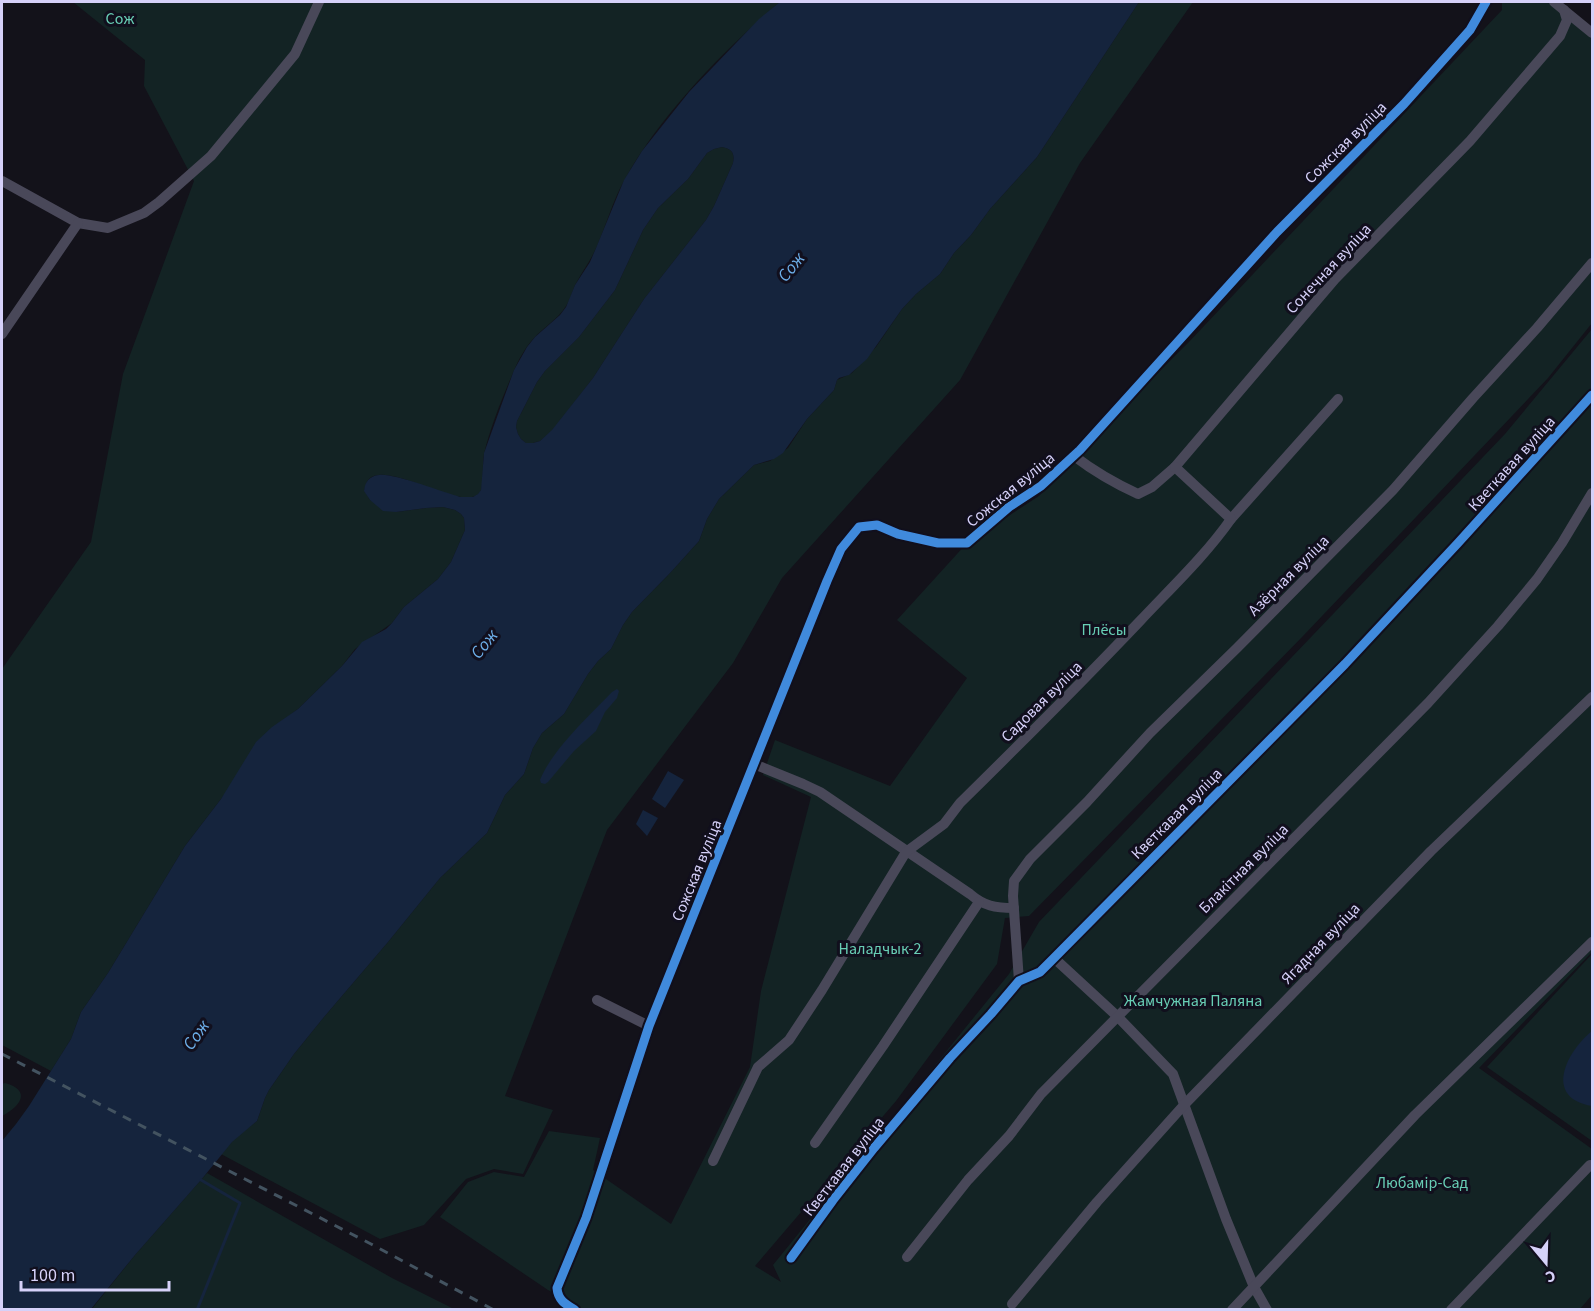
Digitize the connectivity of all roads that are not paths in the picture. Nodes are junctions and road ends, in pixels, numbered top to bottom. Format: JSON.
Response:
{"nodes":[{"id":1,"x":319,"y":2,"type":"edge"},
{"id":2,"x":1486,"y":2,"type":"edge"},
{"id":3,"x":1554,"y":2,"type":"edge"},
{"id":4,"x":1564,"y":10,"type":"junction"},
{"id":5,"x":1593,"y":33,"type":"edge"},
{"id":6,"x":2,"y":181,"type":"edge"},
{"id":7,"x":78,"y":223,"type":"junction"},
{"id":8,"x":1593,"y":263,"type":"edge"},
{"id":9,"x":2,"y":334,"type":"edge"},
{"id":10,"x":1593,"y":395,"type":"edge"},
{"id":11,"x":1338,"y":399,"type":"dead end"},
{"id":12,"x":1074,"y":456,"type":"junction"},
{"id":13,"x":1175,"y":467,"type":"junction"},
{"id":14,"x":1593,"y":493,"type":"edge"},
{"id":15,"x":1231,"y":519,"type":"junction"},
{"id":16,"x":1593,"y":697,"type":"edge"},
{"id":17,"x":754,"y":764,"type":"junction"},
{"id":18,"x":906,"y":852,"type":"junction"},
{"id":19,"x":979,"y":902,"type":"junction"},
{"id":20,"x":1014,"y":908,"type":"junction"},
{"id":21,"x":1593,"y":942,"type":"edge"},
{"id":22,"x":1054,"y":958,"type":"junction"},
{"id":23,"x":1019,"y":981,"type":"junction"},
{"id":24,"x":597,"y":1000,"type":"dead end"},
{"id":25,"x":1118,"y":1017,"type":"junction"},
{"id":26,"x":649,"y":1026,"type":"junction"},
{"id":27,"x":1184,"y":1104,"type":"junction"},
{"id":28,"x":815,"y":1143,"type":"dead end"},
{"id":29,"x":713,"y":1161,"type":"dead end"},
{"id":30,"x":1590,"y":1165,"type":"dead end"},
{"id":31,"x":906,"y":1257,"type":"dead end"},
{"id":32,"x":791,"y":1258,"type":"dead end"},
{"id":33,"x":1254,"y":1287,"type":"junction"},
{"id":34,"x":1012,"y":1304,"type":"dead end"},
{"id":35,"x":575,"y":1310,"type":"edge"},
{"id":36,"x":1232,"y":1310,"type":"edge"},
{"id":37,"x":1267,"y":1310,"type":"edge"},
{"id":38,"x":1451,"y":1310,"type":"edge"}],
"edges":[{"from":1,"to":7,"type":"street"},
{"from":2,"to":12,"type":"street","name":"Сожская вуліца"},
{"from":3,"to":4,"type":"street"},
{"from":4,"to":5,"type":"street"},
{"from":4,"to":13,"type":"street","name":"Сонечная вуліца"},
{"from":6,"to":7,"type":"street"},
{"from":7,"to":9,"type":"street"},
{"from":8,"to":20,"type":"street","name":"Азёрная вуліца"},
{"from":10,"to":22,"type":"street","name":"Кветкавая вуліца"},
{"from":11,"to":15,"type":"street","name":"Садовая вуліца"},
{"from":12,"to":13,"type":"street","name":"Сонечная вуліца"},
{"from":12,"to":17,"type":"street","name":"Сожская вуліца"},
{"from":13,"to":15,"type":"street"},
{"from":14,"to":25,"type":"street","name":"Блакітная вуліца"},
{"from":15,"to":18,"type":"street","name":"Садовая вуліца"},
{"from":16,"to":27,"type":"street","name":"Ягадная вуліца"},
{"from":17,"to":18,"type":"street"},
{"from":17,"to":26,"type":"street","name":"Сожская вуліца"},
{"from":18,"to":19,"type":"street"},
{"from":18,"to":29,"type":"street"},
{"from":19,"to":20,"type":"street"},
{"from":19,"to":28,"type":"street"},
{"from":20,"to":23,"type":"street","name":"Азёрная вуліца"},
{"from":21,"to":33,"type":"street"},
{"from":22,"to":23,"type":"street","name":"Кветкавая вуліца"},
{"from":22,"to":25,"type":"street"},
{"from":23,"to":32,"type":"street","name":"Кветкавая вуліца"},
{"from":24,"to":26,"type":"street"},
{"from":25,"to":27,"type":"street"},
{"from":25,"to":31,"type":"street","name":"Блакітная вуліца"},
{"from":26,"to":35,"type":"street","name":"Сожская вуліца"},
{"from":27,"to":33,"type":"street"},
{"from":27,"to":34,"type":"street","name":"Ягадная вуліца"},
{"from":30,"to":38,"type":"street"},
{"from":33,"to":36,"type":"street"},
{"from":33,"to":37,"type":"street"}]}
